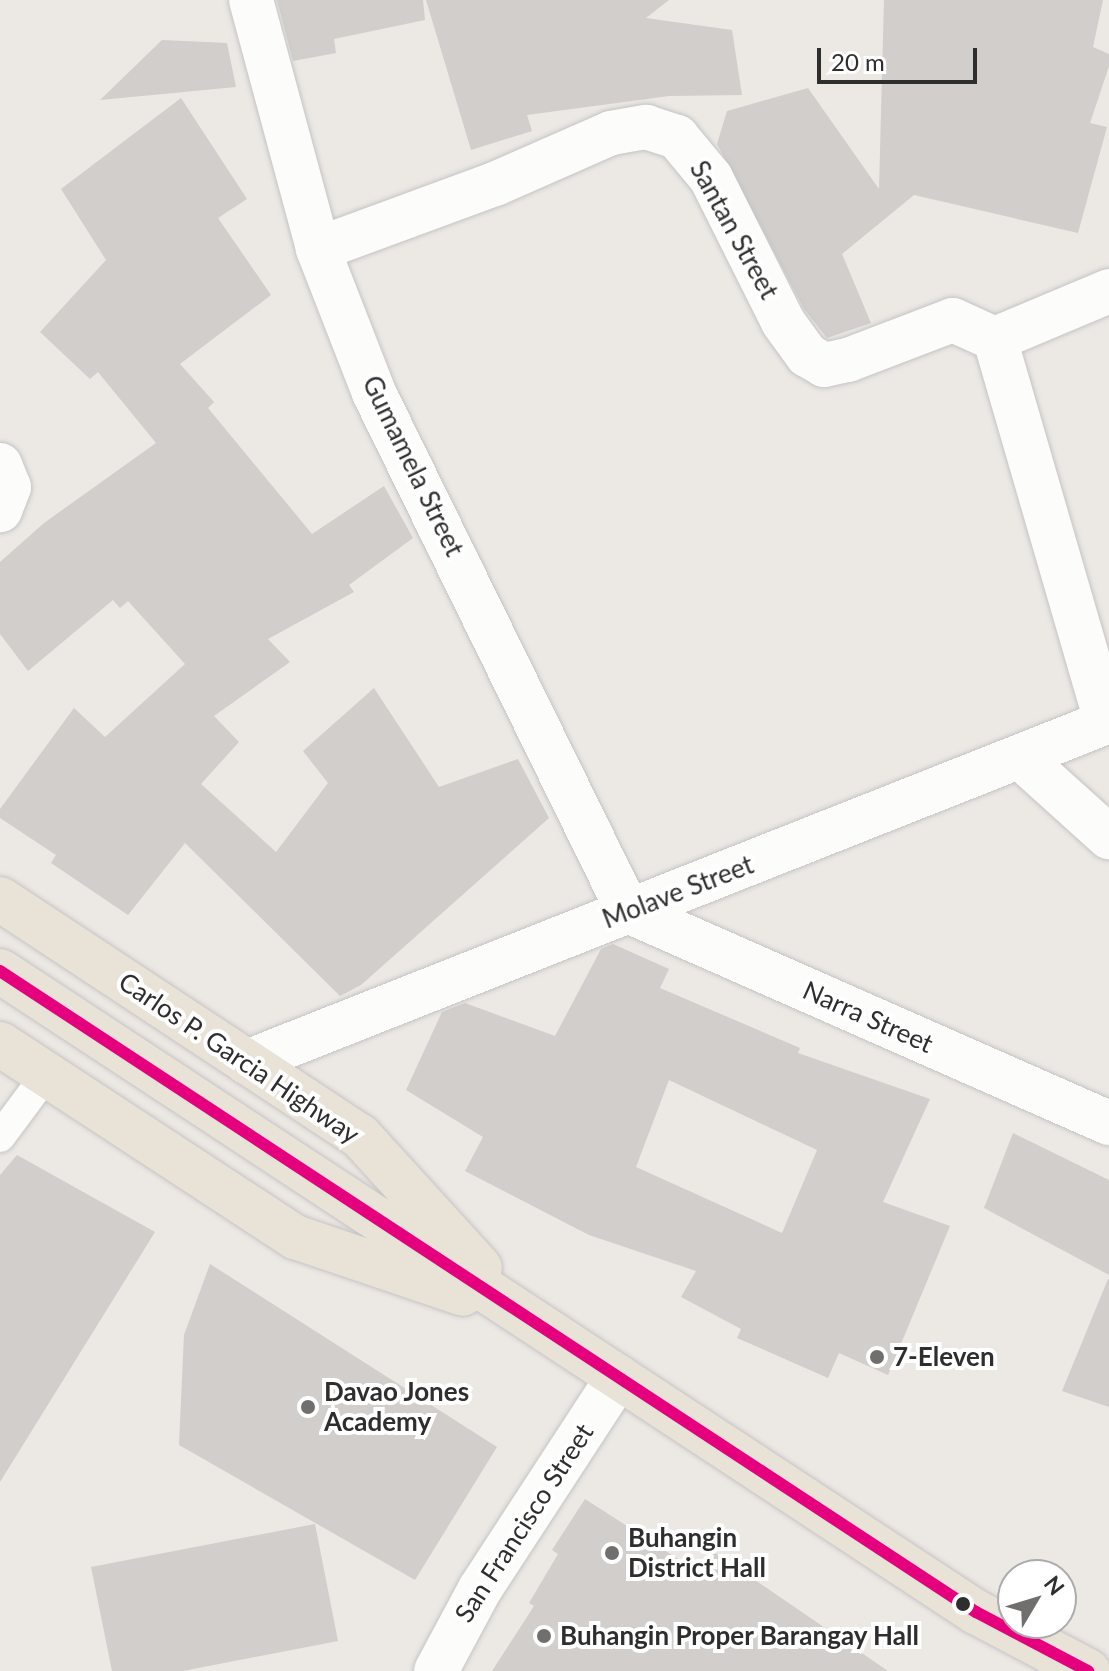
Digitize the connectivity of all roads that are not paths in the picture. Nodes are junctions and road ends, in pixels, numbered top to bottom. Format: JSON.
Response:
{"nodes":[{"id":1,"x":251,"y":0,"type":"edge"},
{"id":2,"x":318,"y":249,"type":"junction"},
{"id":3,"x":1109,"y":291,"type":"edge"},
{"id":4,"x":995,"y":339,"type":"junction"},
{"id":5,"x":0,"y":465,"type":"edge"},
{"id":6,"x":0,"y":510,"type":"edge"},
{"id":7,"x":1108,"y":722,"type":"edge"},
{"id":8,"x":1020,"y":757,"type":"junction"},
{"id":9,"x":1109,"y":837,"type":"edge"},
{"id":10,"x":0,"y":899,"type":"edge"},
{"id":11,"x":628,"y":911,"type":"junction"},
{"id":12,"x":0,"y":971,"type":"edge"},
{"id":13,"x":14,"y":1058,"type":"edge"},
{"id":14,"x":247,"y":1062,"type":"junction"},
{"id":15,"x":1109,"y":1123,"type":"edge"},
{"id":16,"x":0,"y":1137,"type":"edge"},
{"id":17,"x":522,"y":1314,"type":"junction"},
{"id":18,"x":618,"y":1377,"type":"junction"},
{"id":19,"x":436,"y":1671,"type":"edge"},
{"id":20,"x":1088,"y":1671,"type":"edge"}],
"edges":[{"from":1,"to":2,"type":"street","name":"Gumamela Street"},
{"from":2,"to":4,"type":"street","name":"Santan Street"},
{"from":2,"to":11,"type":"street","name":"Gumamela Street"},
{"from":3,"to":4,"type":"street"},
{"from":4,"to":7,"type":"street"},
{"from":5,"to":6,"type":"street"},
{"from":7,"to":8,"type":"street","name":"Molave Street"},
{"from":8,"to":9,"type":"street"},
{"from":8,"to":11,"type":"street","name":"Molave Street"},
{"from":10,"to":14,"type":"highway","name":"Carlos P. Garcia Highway"},
{"from":11,"to":14,"type":"street","name":"Molave Street"},
{"from":11,"to":15,"type":"street","name":"Narra Street"},
{"from":12,"to":17,"type":"highway","name":"Carlos P. Garcia Highway"},
{"from":13,"to":16,"type":"lane"},
{"from":13,"to":17,"type":"highway","name":"Carlos P. Garcia Highway"},
{"from":14,"to":17,"type":"highway","name":"Carlos P. Garcia Highway"},
{"from":17,"to":18,"type":"highway","name":"Carlos P. Garcia Highway"},
{"from":18,"to":19,"type":"street","name":"San Francisco Street"},
{"from":18,"to":20,"type":"highway","name":"Carlos P. Garcia Highway"}]}
